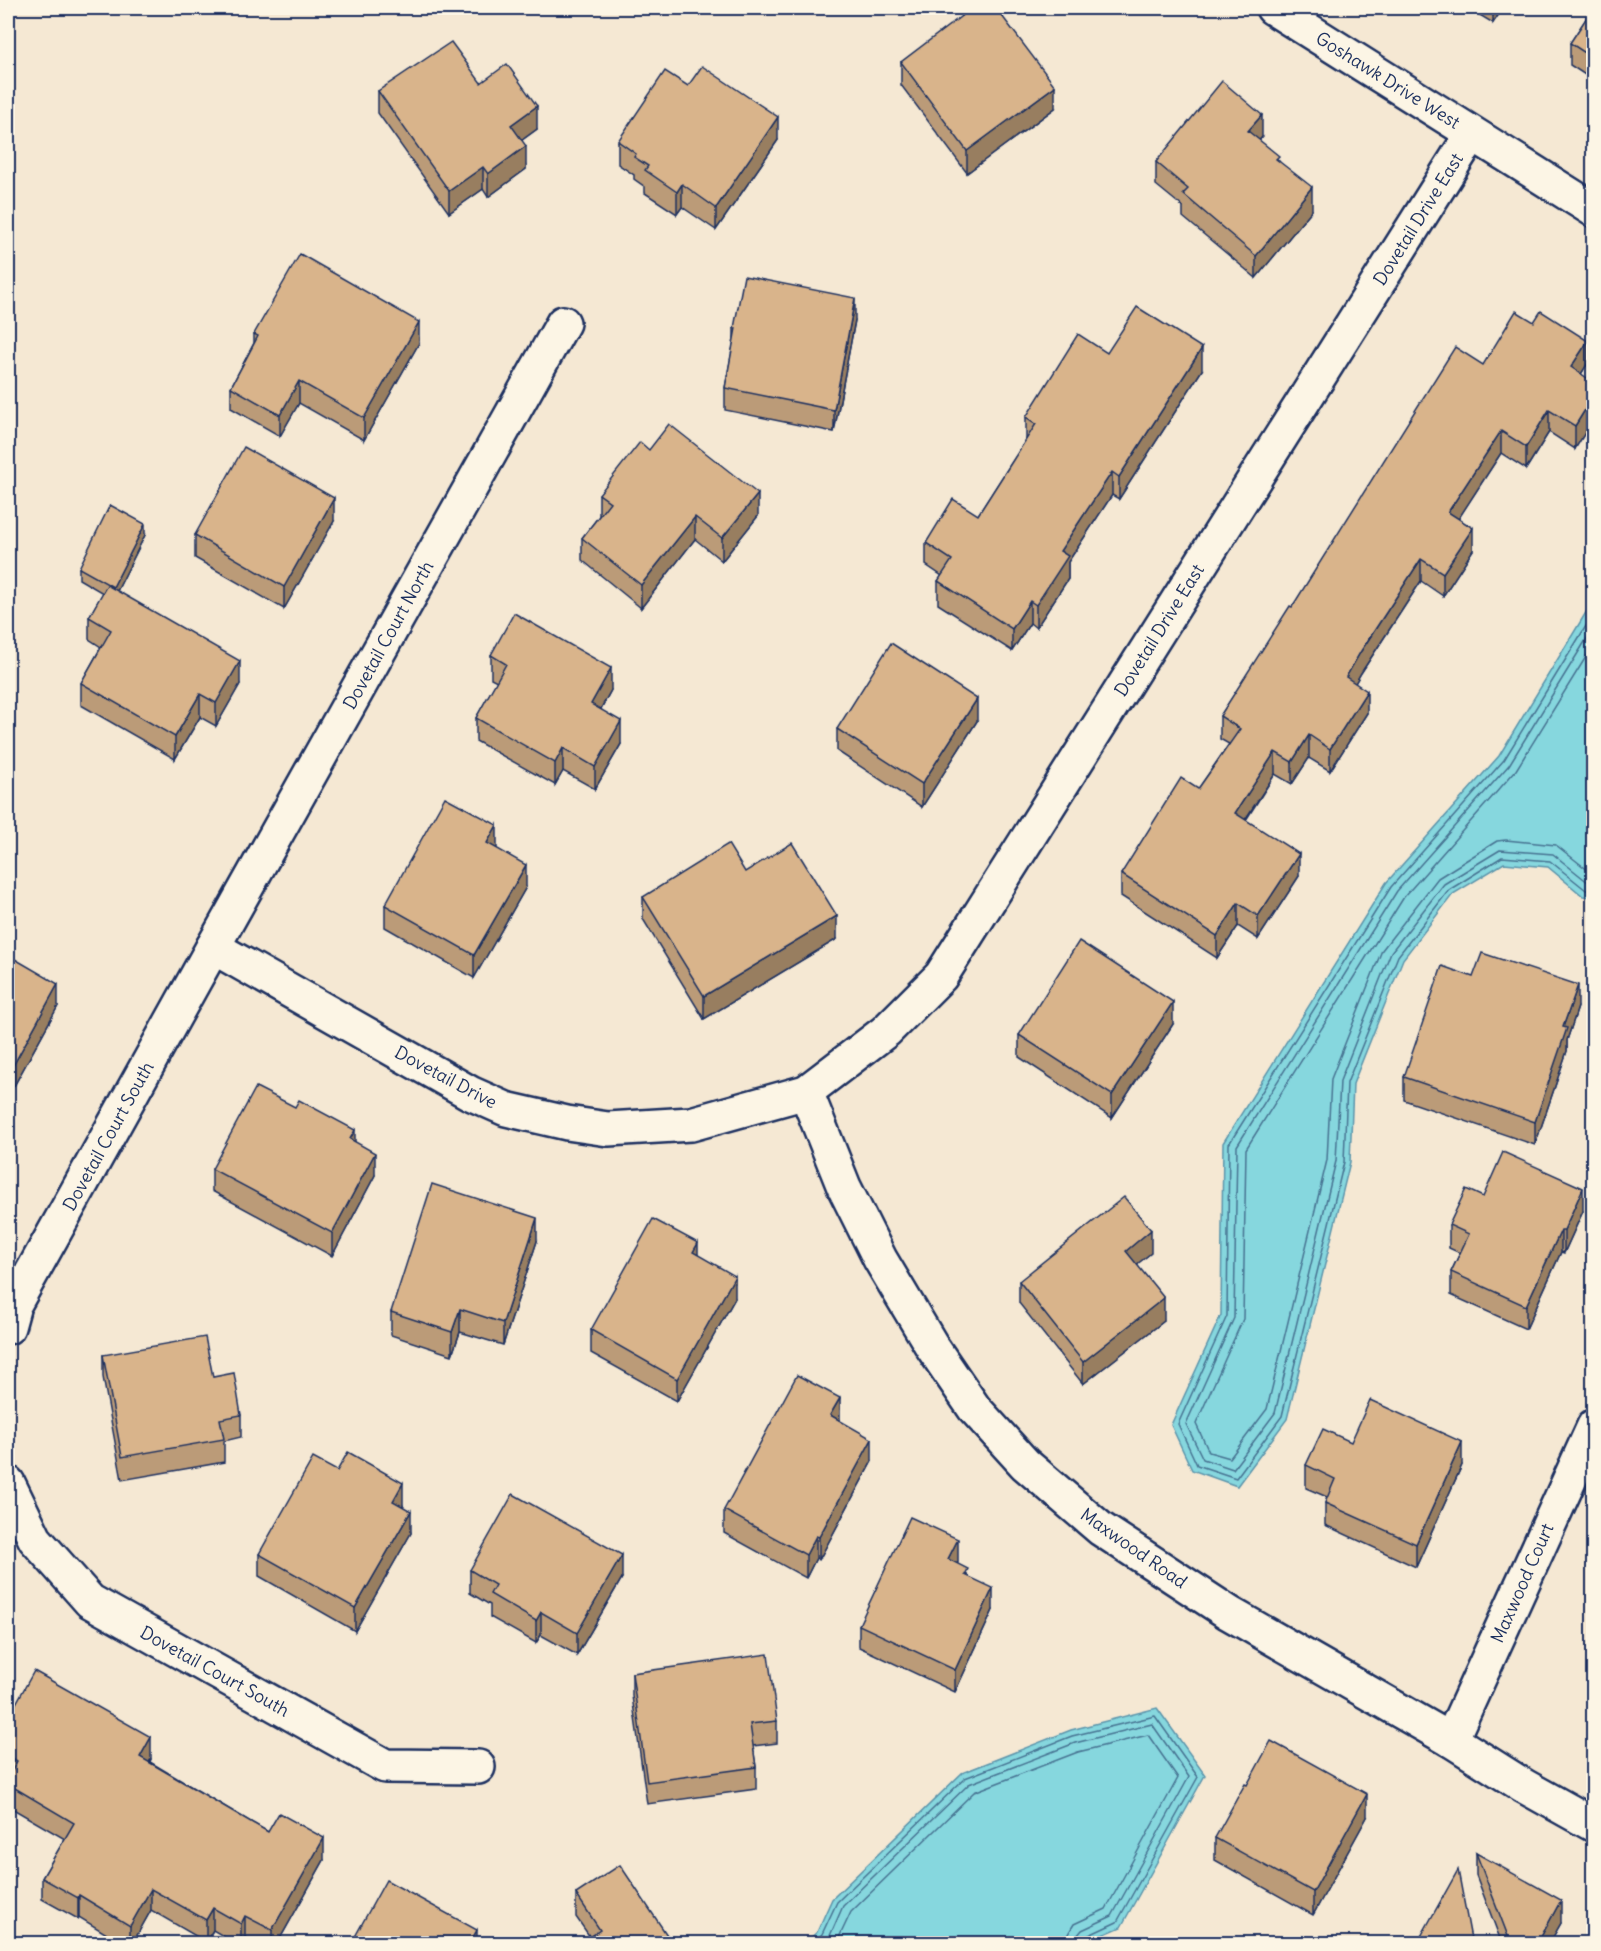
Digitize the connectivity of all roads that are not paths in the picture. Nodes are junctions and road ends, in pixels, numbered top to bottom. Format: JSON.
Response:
{"nodes":[{"id":1,"x":1273,"y":8,"type":"edge"},
{"id":2,"x":1472,"y":134,"type":"junction"},
{"id":3,"x":1593,"y":210,"type":"edge"},
{"id":4,"x":563,"y":323,"type":"dead end"},
{"id":5,"x":213,"y":947,"type":"junction"},
{"id":6,"x":806,"y":1092,"type":"junction"},
{"id":7,"x":8,"y":1327,"type":"edge"},
{"id":8,"x":1593,"y":1426,"type":"edge"},
{"id":9,"x":8,"y":1483,"type":"edge"},
{"id":10,"x":1450,"y":1740,"type":"junction"},
{"id":11,"x":478,"y":1767,"type":"dead end"},
{"id":12,"x":1593,"y":1825,"type":"edge"}],
"edges":[{"from":1,"to":2,"type":"street","name":"Goshawk Drive West"},
{"from":2,"to":3,"type":"street","name":"Goshawk Drive West"},
{"from":2,"to":6,"type":"street","name":"Dovetail Drive East"},
{"from":4,"to":5,"type":"street","name":"Dovetail Court North"},
{"from":5,"to":6,"type":"street","name":"Dovetail Drive"},
{"from":5,"to":7,"type":"street","name":"Dovetail Court South"},
{"from":6,"to":10,"type":"street","name":"Maxwood Road"},
{"from":8,"to":10,"type":"street","name":"Maxwood Court"},
{"from":9,"to":11,"type":"street","name":"Dovetail Court South"},
{"from":10,"to":12,"type":"street","name":"Maxwood Road"}]}
